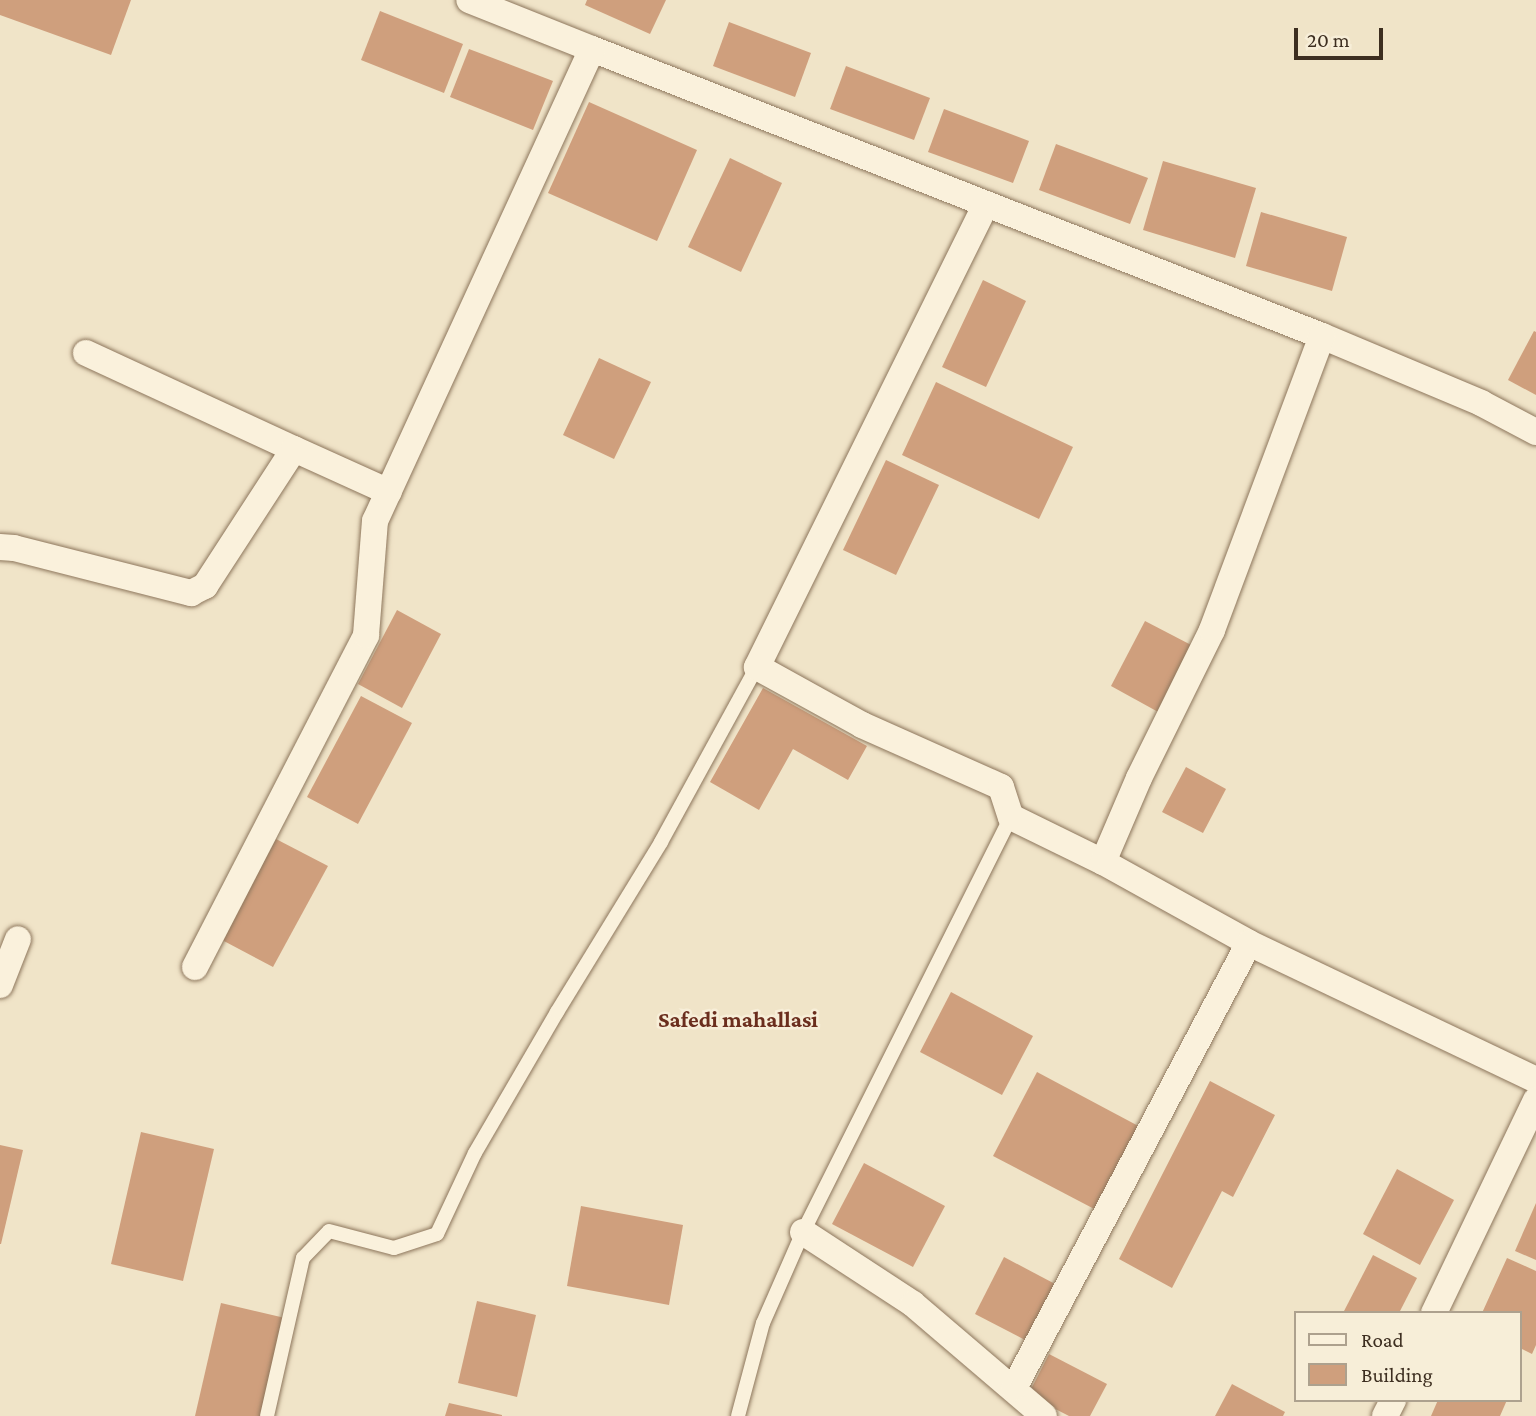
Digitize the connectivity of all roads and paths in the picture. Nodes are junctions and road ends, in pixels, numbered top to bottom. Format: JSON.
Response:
{"nodes":[{"id":1,"x":469,"y":0,"type":"edge"},
{"id":2,"x":593,"y":48,"type":"junction"},
{"id":3,"x":986,"y":204,"type":"junction"},
{"id":4,"x":1322,"y":336,"type":"junction"},
{"id":5,"x":86,"y":354,"type":"dead end"},
{"id":6,"x":1536,"y":432,"type":"edge"},
{"id":7,"x":294,"y":449,"type":"junction"},
{"id":8,"x":389,"y":492,"type":"junction"},
{"id":9,"x":0,"y":547,"type":"edge"},
{"id":10,"x":757,"y":667,"type":"junction"},
{"id":11,"x":1011,"y":817,"type":"junction"},
{"id":12,"x":1103,"y":862,"type":"junction"},
{"id":13,"x":18,"y":939,"type":"dead end"},
{"id":14,"x":1249,"y":943,"type":"junction"},
{"id":15,"x":195,"y":967,"type":"dead end"},
{"id":16,"x":0,"y":985,"type":"edge"},
{"id":17,"x":1536,"y":1080,"type":"edge"},
{"id":18,"x":1536,"y":1100,"type":"edge"},
{"id":19,"x":803,"y":1232,"type":"junction"},
{"id":20,"x":1435,"y":1311,"type":"edge"},
{"id":21,"x":1014,"y":1388,"type":"junction"},
{"id":22,"x":267,"y":1416,"type":"edge"},
{"id":23,"x":738,"y":1416,"type":"edge"},
{"id":24,"x":1044,"y":1416,"type":"edge"}],
"edges":[{"from":1,"to":2,"type":"street"},
{"from":2,"to":3,"type":"street"},
{"from":2,"to":8,"type":"street"},
{"from":3,"to":4,"type":"street"},
{"from":3,"to":10,"type":"street"},
{"from":4,"to":6,"type":"street"},
{"from":4,"to":12,"type":"street"},
{"from":5,"to":7,"type":"street"},
{"from":7,"to":8,"type":"street"},
{"from":7,"to":9,"type":"street"},
{"from":8,"to":15,"type":"street"},
{"from":10,"to":11,"type":"street"},
{"from":10,"to":22,"type":"lane"},
{"from":11,"to":12,"type":"street"},
{"from":11,"to":19,"type":"lane"},
{"from":12,"to":14,"type":"street"},
{"from":13,"to":16,"type":"street"},
{"from":14,"to":17,"type":"street"},
{"from":14,"to":21,"type":"street"},
{"from":18,"to":20,"type":"street"},
{"from":19,"to":21,"type":"street"},
{"from":19,"to":23,"type":"lane"},
{"from":21,"to":24,"type":"street"}]}
